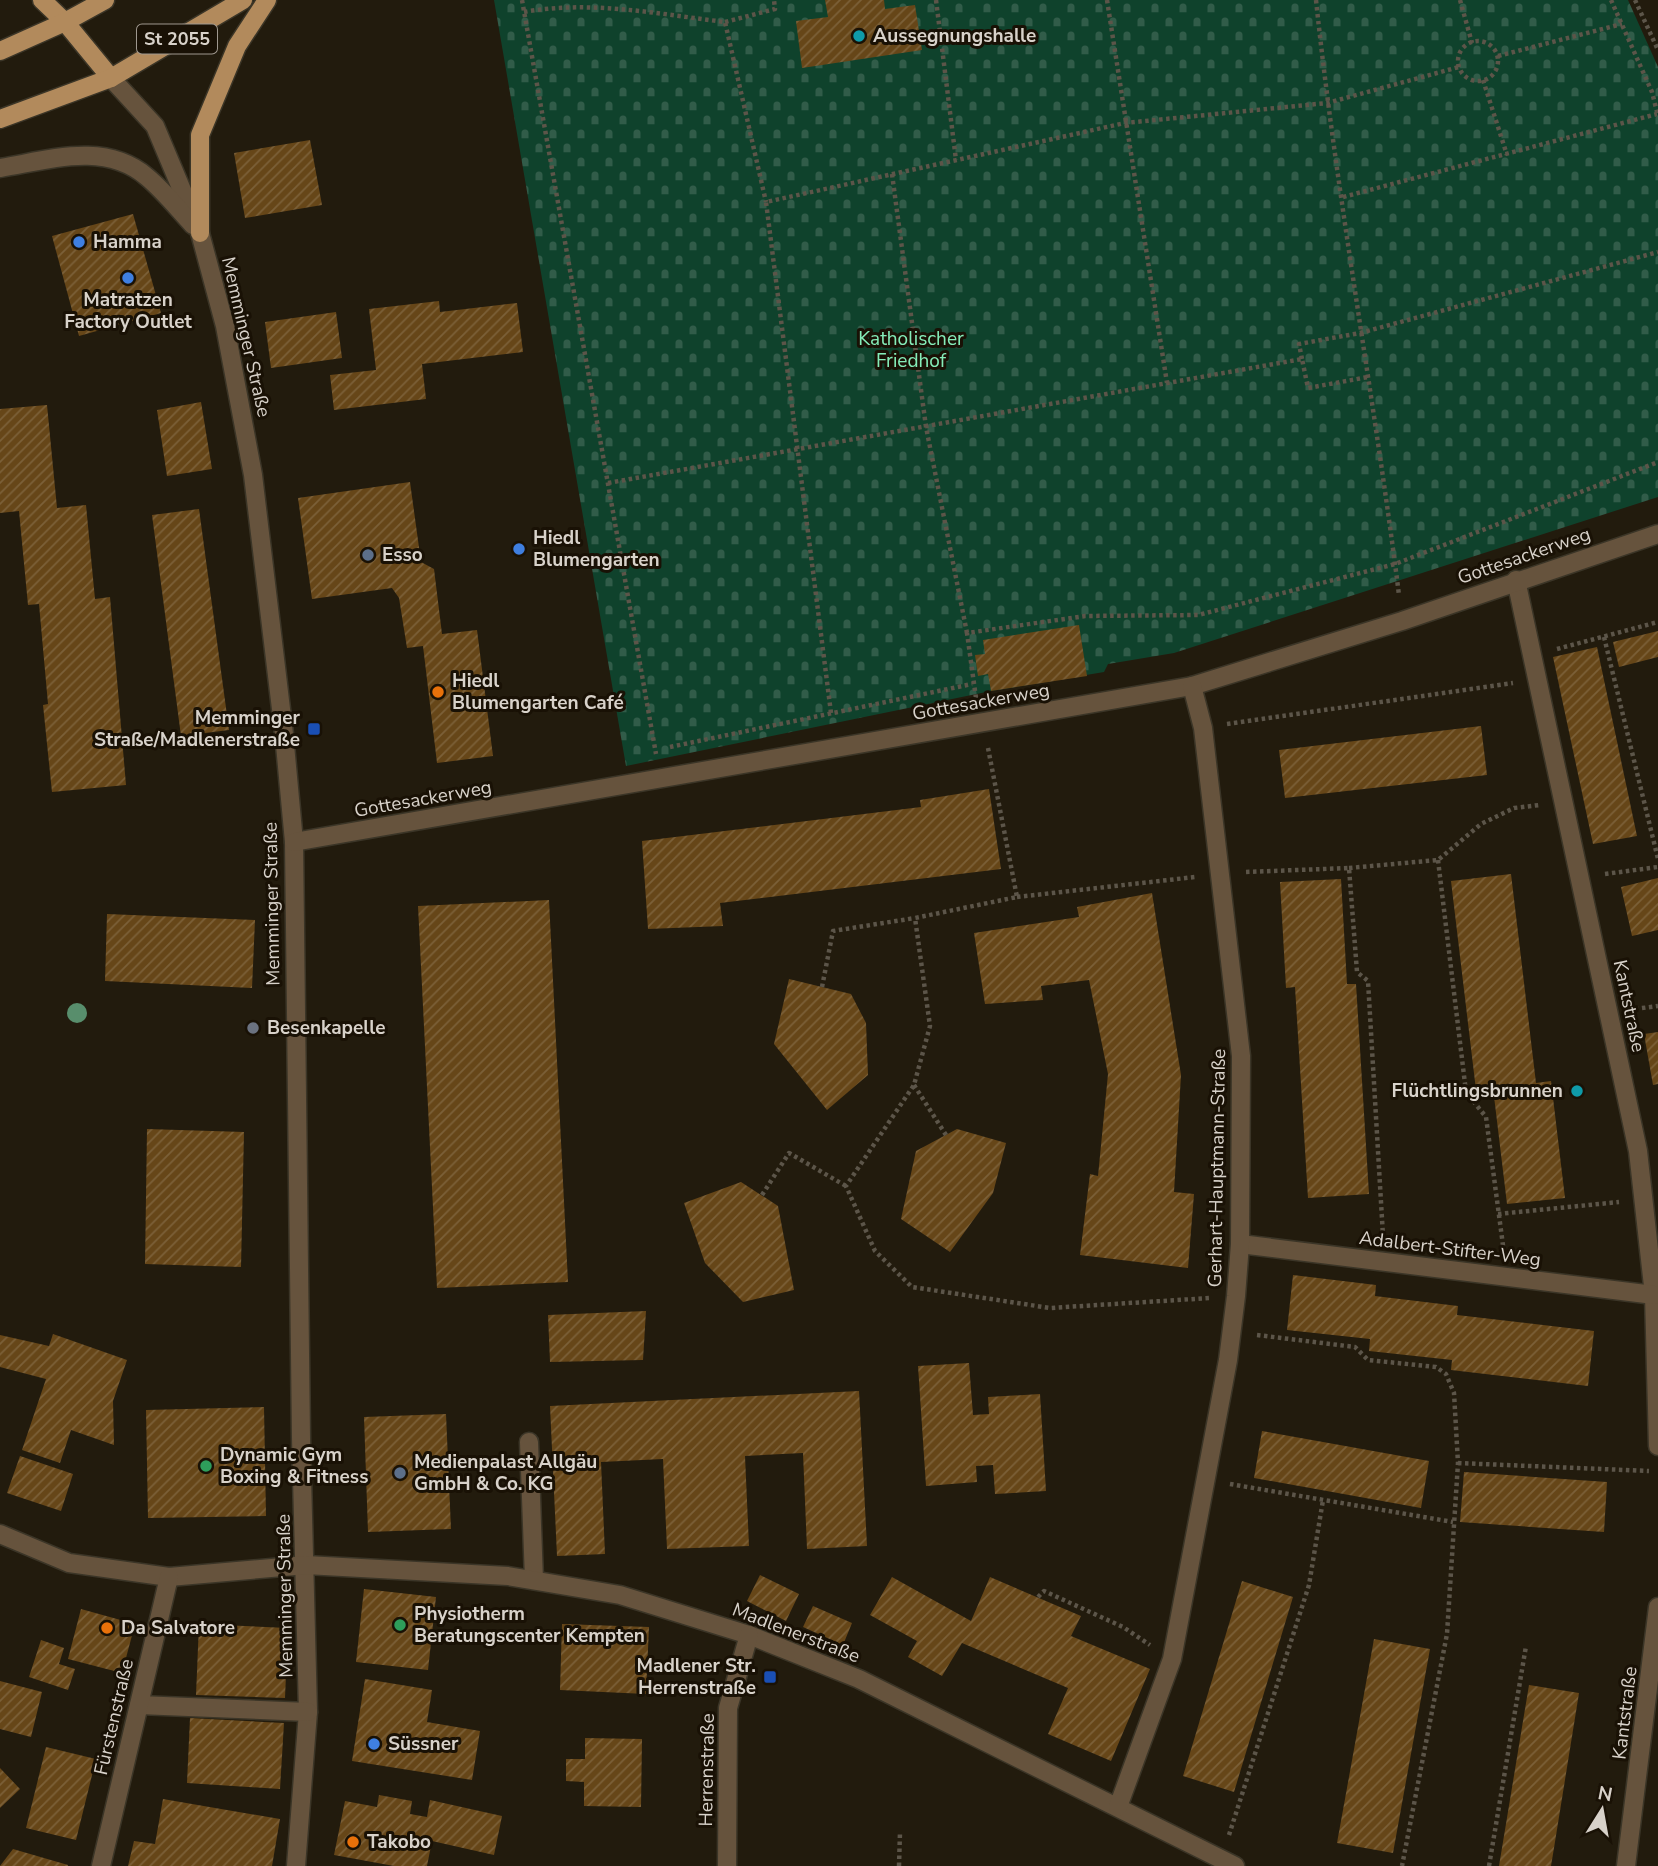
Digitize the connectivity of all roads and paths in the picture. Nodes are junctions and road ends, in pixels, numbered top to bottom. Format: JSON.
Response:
{"nodes":[{"id":1,"x":42,"y":0,"type":"edge"},
{"id":2,"x":105,"y":0,"type":"edge"},
{"id":3,"x":243,"y":0,"type":"edge"},
{"id":4,"x":267,"y":0,"type":"edge"},
{"id":5,"x":522,"y":0,"type":"edge"},
{"id":6,"x":774,"y":0,"type":"edge"},
{"id":7,"x":936,"y":0,"type":"edge"},
{"id":8,"x":1107,"y":0,"type":"edge"},
{"id":9,"x":1316,"y":0,"type":"edge"},
{"id":10,"x":1460,"y":0,"type":"edge"},
{"id":11,"x":1611,"y":0,"type":"edge"},
{"id":12,"x":1636,"y":0,"type":"edge"},
{"id":13,"x":524,"y":12,"type":"junction"},
{"id":14,"x":65,"y":22,"type":"junction"},
{"id":15,"x":725,"y":22,"type":"junction"},
{"id":16,"x":1622,"y":24,"type":"junction"},
{"id":17,"x":1472,"y":43,"type":"junction"},
{"id":18,"x":1658,"y":50,"type":"edge"},
{"id":19,"x":0,"y":51,"type":"edge"},
{"id":20,"x":1497,"y":55,"type":"junction"},
{"id":21,"x":1459,"y":67,"type":"junction"},
{"id":22,"x":111,"y":78,"type":"junction"},
{"id":23,"x":1483,"y":80,"type":"junction"},
{"id":24,"x":1327,"y":103,"type":"junction"},
{"id":25,"x":1658,"y":116,"type":"edge"},
{"id":26,"x":0,"y":119,"type":"edge"},
{"id":27,"x":1125,"y":123,"type":"junction"},
{"id":28,"x":1507,"y":155,"type":"junction"},
{"id":29,"x":956,"y":160,"type":"junction"},
{"id":30,"x":0,"y":168,"type":"edge"},
{"id":31,"x":892,"y":174,"type":"junction"},
{"id":32,"x":1343,"y":197,"type":"junction"},
{"id":33,"x":766,"y":202,"type":"junction"},
{"id":34,"x":200,"y":233,"type":"junction"},
{"id":35,"x":1658,"y":252,"type":"edge"},
{"id":36,"x":1360,"y":333,"type":"junction"},
{"id":37,"x":1302,"y":359,"type":"junction"},
{"id":38,"x":1368,"y":377,"type":"junction"},
{"id":39,"x":1167,"y":383,"type":"junction"},
{"id":40,"x":926,"y":427,"type":"junction"},
{"id":41,"x":797,"y":450,"type":"junction"},
{"id":42,"x":1658,"y":463,"type":"edge"},
{"id":43,"x":608,"y":483,"type":"junction"},
{"id":44,"x":1658,"y":534,"type":"edge"},
{"id":45,"x":1395,"y":564,"type":"junction"},
{"id":46,"x":1516,"y":580,"type":"junction"},
{"id":47,"x":1398,"y":582,"type":"dead end"},
{"id":48,"x":1658,"y":622,"type":"edge"},
{"id":49,"x":967,"y":633,"type":"junction"},
{"id":50,"x":1604,"y":637,"type":"junction"},
{"id":51,"x":1532,"y":655,"type":"junction"},
{"id":52,"x":1538,"y":680,"type":"junction"},
{"id":53,"x":972,"y":684,"type":"junction"},
{"id":54,"x":1192,"y":686,"type":"junction"},
{"id":55,"x":975,"y":694,"type":"dead end"},
{"id":56,"x":831,"y":713,"type":"junction"},
{"id":57,"x":983,"y":723,"type":"junction"},
{"id":58,"x":1203,"y":728,"type":"junction"},
{"id":59,"x":1563,"y":802,"type":"junction"},
{"id":60,"x":294,"y":842,"type":"junction"},
{"id":61,"x":1658,"y":859,"type":"edge"},
{"id":62,"x":1438,"y":860,"type":"junction"},
{"id":63,"x":1658,"y":867,"type":"edge"},
{"id":64,"x":1349,"y":868,"type":"junction"},
{"id":65,"x":1221,"y":874,"type":"junction"},
{"id":66,"x":1580,"y":879,"type":"junction"},
{"id":67,"x":1017,"y":897,"type":"junction"},
{"id":68,"x":915,"y":918,"type":"junction"},
{"id":69,"x":822,"y":987,"type":"dead end"},
{"id":70,"x":914,"y":1085,"type":"junction"},
{"id":71,"x":946,"y":1135,"type":"dead end"},
{"id":72,"x":846,"y":1186,"type":"junction"},
{"id":73,"x":762,"y":1195,"type":"dead end"},
{"id":74,"x":1642,"y":1200,"type":"junction"},
{"id":75,"x":1498,"y":1214,"type":"junction"},
{"id":76,"x":1240,"y":1244,"type":"junction"},
{"id":77,"x":1385,"y":1261,"type":"junction"},
{"id":78,"x":1507,"y":1278,"type":"junction"},
{"id":79,"x":1654,"y":1295,"type":"junction"},
{"id":80,"x":1237,"y":1296,"type":"junction"},
{"id":81,"x":1232,"y":1333,"type":"junction"},
{"id":82,"x":1327,"y":1335,"type":"dead end"},
{"id":83,"x":1326,"y":1344,"type":"junction"},
{"id":84,"x":1411,"y":1355,"type":"dead end"},
{"id":85,"x":1410,"y":1364,"type":"junction"},
{"id":86,"x":529,"y":1442,"type":"dead end"},
{"id":87,"x":1658,"y":1446,"type":"edge"},
{"id":88,"x":1458,"y":1463,"type":"junction"},
{"id":89,"x":1658,"y":1471,"type":"edge"},
{"id":90,"x":1207,"y":1480,"type":"junction"},
{"id":91,"x":1323,"y":1500,"type":"junction"},
{"id":92,"x":1453,"y":1522,"type":"junction"},
{"id":93,"x":0,"y":1534,"type":"edge"},
{"id":94,"x":306,"y":1565,"type":"junction"},
{"id":95,"x":169,"y":1577,"type":"junction"},
{"id":96,"x":534,"y":1580,"type":"junction"},
{"id":97,"x":1038,"y":1597,"type":"dead end"},
{"id":98,"x":1658,"y":1607,"type":"edge"},
{"id":99,"x":749,"y":1635,"type":"junction"},
{"id":100,"x":1526,"y":1646,"type":"dead end"},
{"id":101,"x":1171,"y":1658,"type":"junction"},
{"id":102,"x":139,"y":1705,"type":"junction"},
{"id":103,"x":308,"y":1712,"type":"junction"},
{"id":104,"x":1118,"y":1807,"type":"junction"},
{"id":105,"x":900,"y":1832,"type":"dead end"},
{"id":106,"x":1228,"y":1863,"type":"edge"},
{"id":107,"x":101,"y":1866,"type":"edge"},
{"id":108,"x":296,"y":1866,"type":"edge"},
{"id":109,"x":727,"y":1866,"type":"edge"},
{"id":110,"x":900,"y":1866,"type":"edge"},
{"id":111,"x":1402,"y":1866,"type":"edge"},
{"id":112,"x":1489,"y":1866,"type":"edge"},
{"id":113,"x":1626,"y":1866,"type":"edge"}],
"edges":[{"from":1,"to":14,"type":"main road","name":"Memminger Straße"},
{"from":2,"to":14,"type":"main road"},
{"from":3,"to":22,"type":"main road","number":"St 2055"},
{"from":4,"to":34,"type":"main road"},
{"from":5,"to":13,"type":"path"},
{"from":6,"to":15,"type":"path"},
{"from":7,"to":29,"type":"path"},
{"from":8,"to":27,"type":"path"},
{"from":9,"to":24,"type":"path"},
{"from":10,"to":17,"type":"path"},
{"from":11,"to":16,"type":"path"},
{"from":12,"to":18,"type":"path"},
{"from":13,"to":15,"type":"path"},
{"from":13,"to":43,"type":"path"},
{"from":14,"to":19,"type":"main road"},
{"from":14,"to":22,"type":"main road","name":"Memminger Straße"},
{"from":15,"to":33,"type":"path"},
{"from":16,"to":20,"type":"path"},
{"from":16,"to":25,"type":"path"},
{"from":17,"to":20,"type":"path"},
{"from":17,"to":21,"type":"path"},
{"from":20,"to":23,"type":"path"},
{"from":21,"to":23,"type":"path"},
{"from":21,"to":24,"type":"path"},
{"from":22,"to":26,"type":"main road","number":"St 2055"},
{"from":22,"to":34,"type":"street","name":"Memminger Straße"},
{"from":23,"to":28,"type":"path"},
{"from":24,"to":27,"type":"path"},
{"from":24,"to":32,"type":"path"},
{"from":25,"to":28,"type":"path"},
{"from":27,"to":29,"type":"path"},
{"from":27,"to":39,"type":"path"},
{"from":28,"to":32,"type":"path"},
{"from":29,"to":31,"type":"path"},
{"from":30,"to":34,"type":"street"},
{"from":31,"to":33,"type":"path"},
{"from":31,"to":40,"type":"path"},
{"from":32,"to":36,"type":"path"},
{"from":33,"to":41,"type":"path"},
{"from":34,"to":60,"type":"street","name":"Memminger Straße"},
{"from":35,"to":36,"type":"path"},
{"from":36,"to":37,"type":"path"},
{"from":36,"to":38,"type":"path"},
{"from":37,"to":38,"type":"path"},
{"from":37,"to":39,"type":"path"},
{"from":38,"to":45,"type":"path"},
{"from":39,"to":40,"type":"path"},
{"from":40,"to":41,"type":"path"},
{"from":40,"to":49,"type":"path"},
{"from":41,"to":43,"type":"path"},
{"from":41,"to":56,"type":"path"},
{"from":42,"to":45,"type":"path"},
{"from":43,"to":56,"type":"path"},
{"from":44,"to":46,"type":"street","name":"Gottesackerweg"},
{"from":45,"to":47,"type":"path"},
{"from":45,"to":49,"type":"path"},
{"from":46,"to":51,"type":"street","name":"Kantstraße"},
{"from":46,"to":54,"type":"street","name":"Gottesackerweg"},
{"from":48,"to":50,"type":"path"},
{"from":49,"to":53,"type":"path"},
{"from":50,"to":51,"type":"path"},
{"from":50,"to":61,"type":"path"},
{"from":51,"to":52,"type":"street","name":"Kantstraße"},
{"from":52,"to":58,"type":"path"},
{"from":52,"to":59,"type":"street","name":"Kantstraße"},
{"from":53,"to":55,"type":"path"},
{"from":53,"to":56,"type":"path"},
{"from":54,"to":57,"type":"street","name":"Gottesackerweg"},
{"from":54,"to":58,"type":"street","name":"Gerhart-Hauptmann-Straße"},
{"from":57,"to":60,"type":"street","name":"Gottesackerweg"},
{"from":57,"to":67,"type":"path"},
{"from":58,"to":65,"type":"street","name":"Gerhart-Hauptmann-Straße"},
{"from":59,"to":62,"type":"path"},
{"from":59,"to":66,"type":"street","name":"Kantstraße"},
{"from":60,"to":94,"type":"street","name":"Memminger Straße"},
{"from":62,"to":64,"type":"path"},
{"from":62,"to":75,"type":"path"},
{"from":63,"to":66,"type":"path"},
{"from":64,"to":65,"type":"path"},
{"from":64,"to":77,"type":"path"},
{"from":65,"to":67,"type":"path"},
{"from":65,"to":76,"type":"street","name":"Gerhart-Hauptmann-Straße"},
{"from":66,"to":74,"type":"street","name":"Kantstraße"},
{"from":67,"to":68,"type":"path"},
{"from":68,"to":69,"type":"path"},
{"from":68,"to":70,"type":"path"},
{"from":70,"to":71,"type":"path"},
{"from":70,"to":72,"type":"path"},
{"from":72,"to":73,"type":"path"},
{"from":72,"to":80,"type":"path"},
{"from":74,"to":75,"type":"path"},
{"from":74,"to":79,"type":"street","name":"Kantstraße"},
{"from":75,"to":78,"type":"path"},
{"from":76,"to":77,"type":"street","name":"Adalbert-Stifter-Weg"},
{"from":76,"to":80,"type":"street","name":"Gerhart-Hauptmann-Straße"},
{"from":77,"to":78,"type":"street","name":"Adalbert-Stifter-Weg"},
{"from":78,"to":79,"type":"street","name":"Adalbert-Stifter-Weg"},
{"from":79,"to":87,"type":"street","name":"Kantstraße"},
{"from":80,"to":81,"type":"street","name":"Gerhart-Hauptmann-Straße"},
{"from":81,"to":83,"type":"path"},
{"from":81,"to":90,"type":"street","name":"Gerhart-Hauptmann-Straße"},
{"from":82,"to":83,"type":"path"},
{"from":83,"to":85,"type":"path"},
{"from":84,"to":85,"type":"path"},
{"from":85,"to":88,"type":"path"},
{"from":86,"to":96,"type":"street"},
{"from":88,"to":89,"type":"path"},
{"from":88,"to":92,"type":"path"},
{"from":90,"to":91,"type":"path"},
{"from":90,"to":101,"type":"street","name":"Gerhart-Hauptmann-Straße"},
{"from":91,"to":92,"type":"path"},
{"from":91,"to":106,"type":"path"},
{"from":92,"to":111,"type":"path"},
{"from":93,"to":95,"type":"street","name":"Madlenerstraße"},
{"from":94,"to":95,"type":"street","name":"Madlenerstraße"},
{"from":94,"to":96,"type":"street","name":"Madlenerstraße"},
{"from":94,"to":103,"type":"street","name":"Memminger Straße"},
{"from":95,"to":102,"type":"street","name":"Fürstenstraße"},
{"from":96,"to":99,"type":"street","name":"Madlenerstraße"},
{"from":97,"to":101,"type":"path"},
{"from":98,"to":113,"type":"street","name":"Kantstraße"},
{"from":99,"to":104,"type":"street","name":"Madlenerstraße"},
{"from":99,"to":109,"type":"street","name":"Herrenstraße"},
{"from":100,"to":112,"type":"path"},
{"from":101,"to":104,"type":"street","name":"Gerhart-Hauptmann-Straße"},
{"from":102,"to":103,"type":"street"},
{"from":102,"to":107,"type":"street","name":"Fürstenstraße"},
{"from":103,"to":108,"type":"street","name":"Memminger Straße"},
{"from":104,"to":106,"type":"street","name":"Madlenerstraße"},
{"from":105,"to":110,"type":"path"}]}
